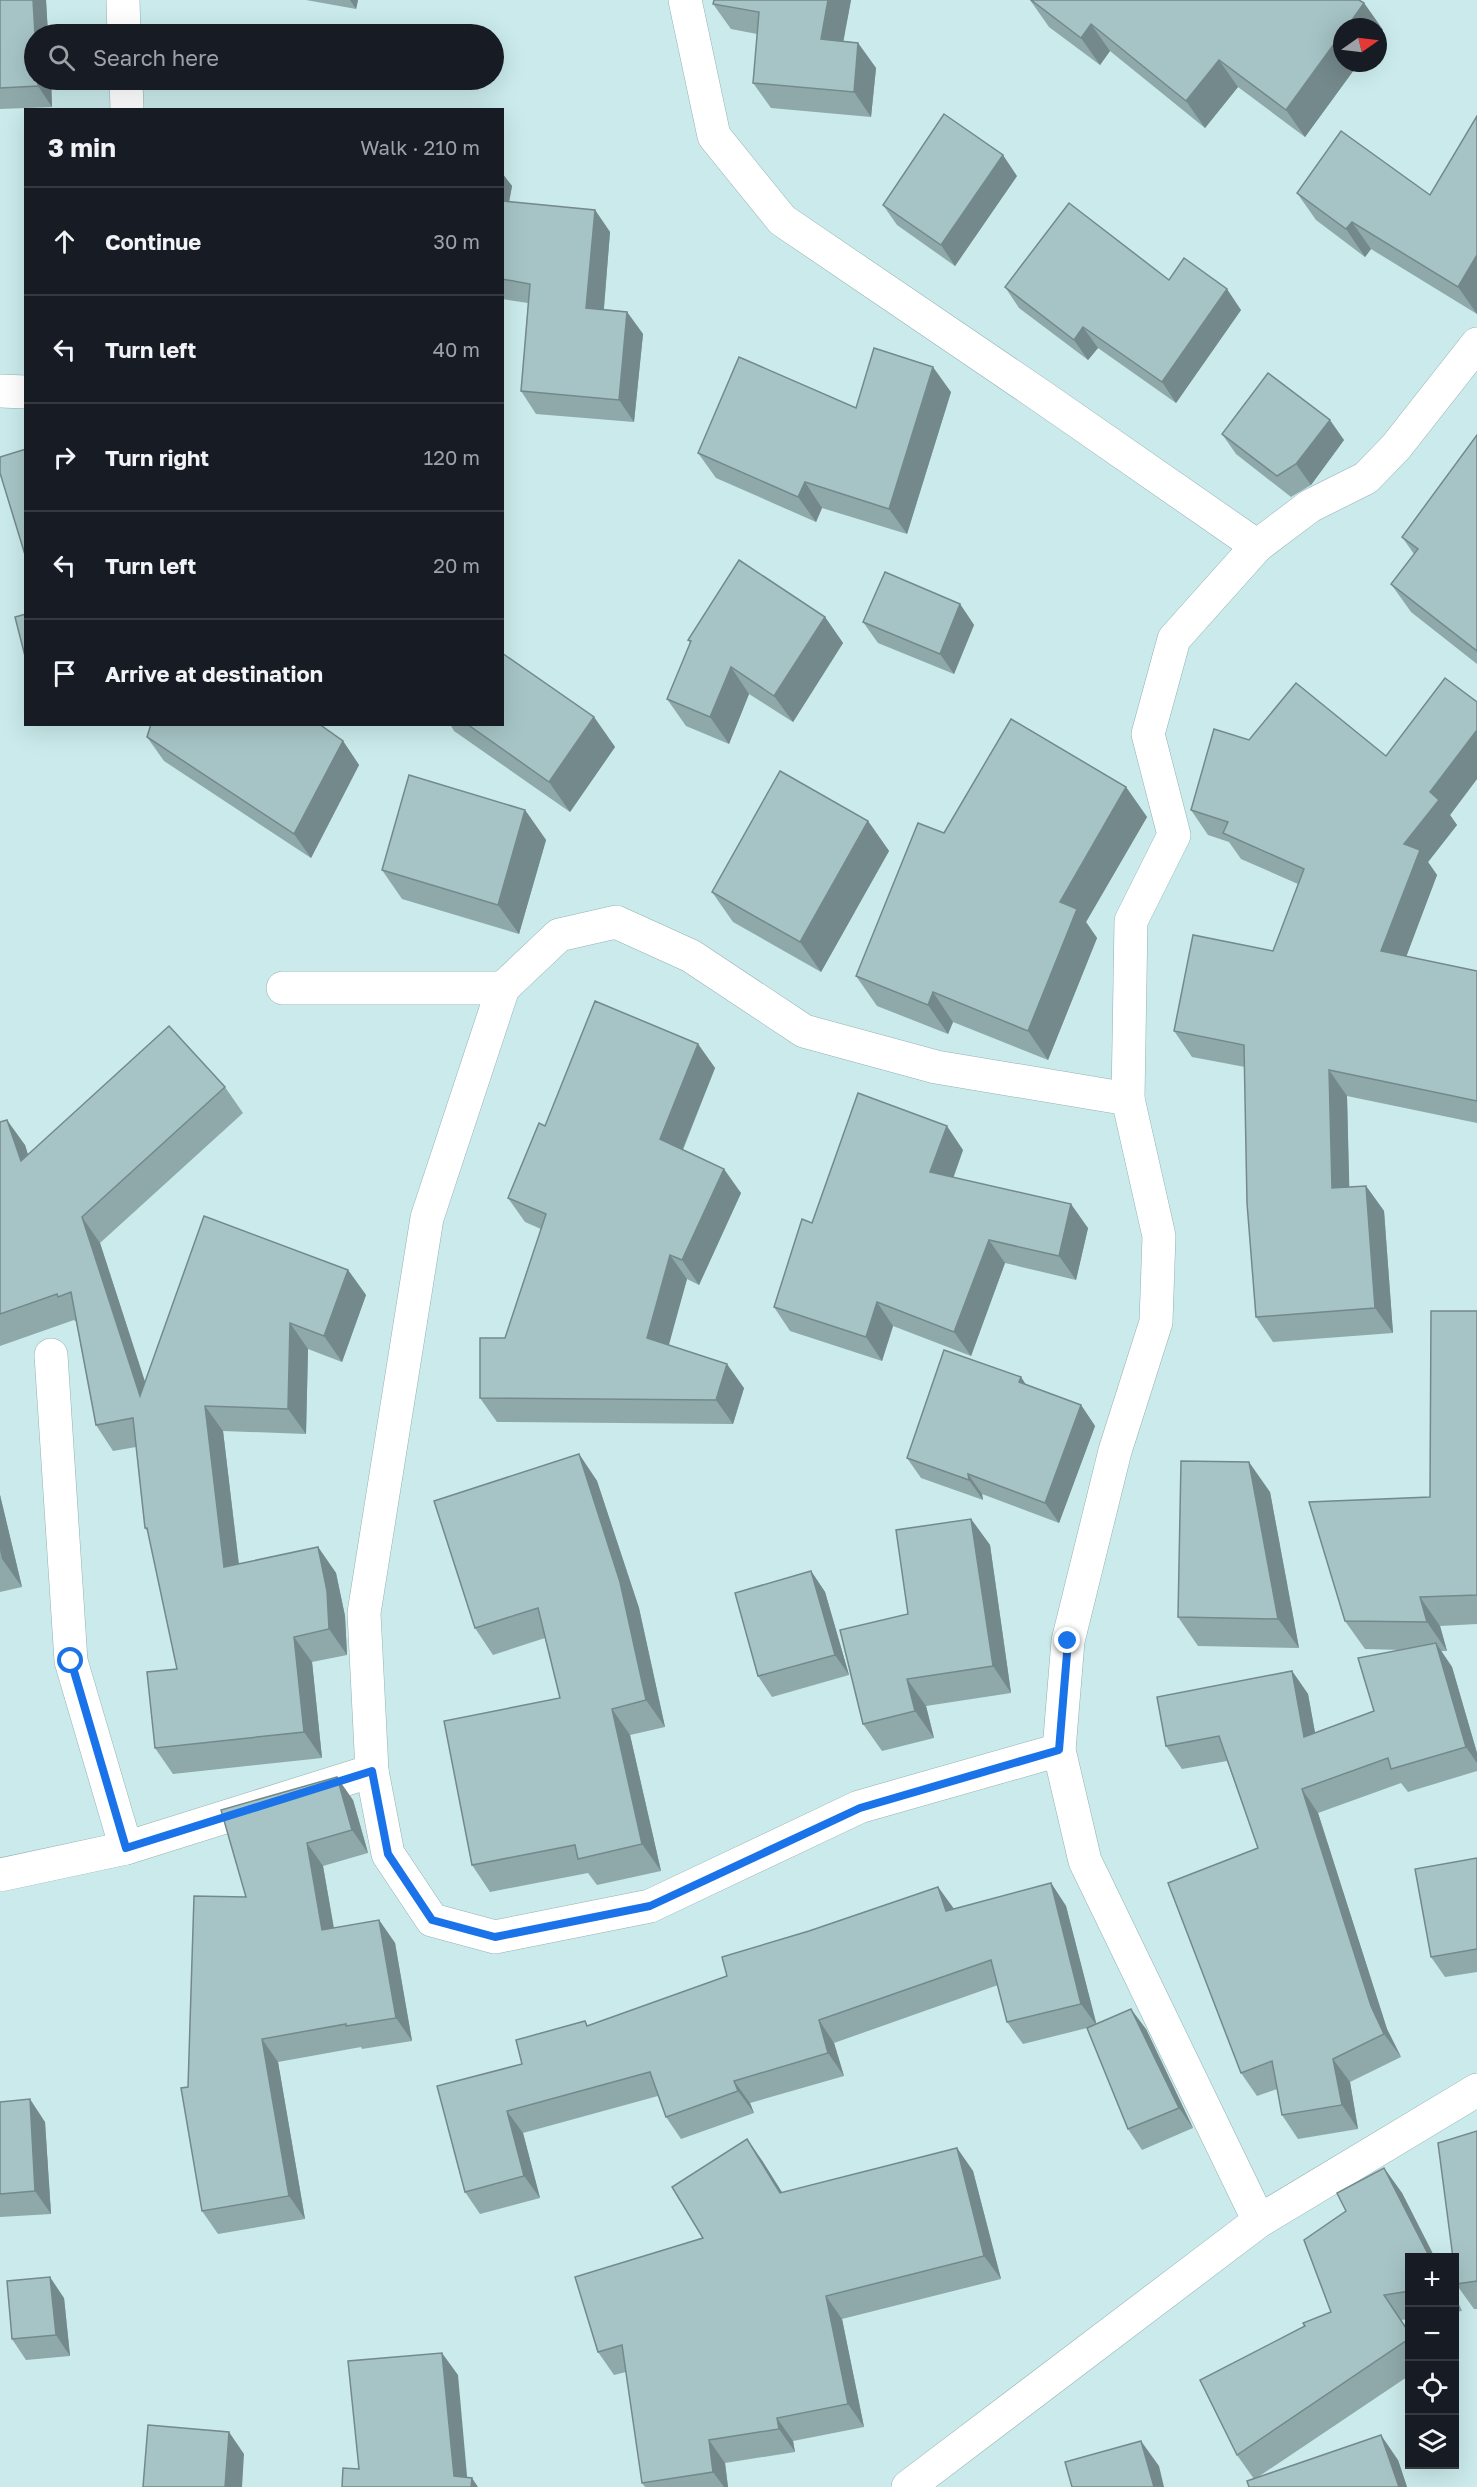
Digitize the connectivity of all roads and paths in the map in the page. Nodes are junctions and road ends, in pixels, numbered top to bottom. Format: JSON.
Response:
{"nodes":[{"id":1,"x":123,"y":0,"type":"edge"},
{"id":2,"x":685,"y":0,"type":"edge"},
{"id":3,"x":124,"y":24,"type":"edge"},
{"id":4,"x":126,"y":90,"type":"edge"},
{"id":5,"x":127,"y":108,"type":"edge"},
{"id":6,"x":1477,"y":344,"type":"edge"},
{"id":7,"x":0,"y":391,"type":"edge"},
{"id":8,"x":24,"y":392,"type":"edge"},
{"id":9,"x":1257,"y":546,"type":"junction"},
{"id":10,"x":283,"y":988,"type":"dead end"},
{"id":11,"x":503,"y":988,"type":"junction"},
{"id":12,"x":1128,"y":1099,"type":"junction"},
{"id":13,"x":51,"y":1355,"type":"dead end"},
{"id":14,"x":1059,"y":1750,"type":"junction"},
{"id":15,"x":372,"y":1771,"type":"junction"},
{"id":16,"x":126,"y":1848,"type":"junction"},
{"id":17,"x":0,"y":1875,"type":"edge"},
{"id":18,"x":1477,"y":2090,"type":"edge"},
{"id":19,"x":1259,"y":2221,"type":"junction"},
{"id":20,"x":908,"y":2487,"type":"edge"}],
"edges":[{"from":1,"to":3,"type":"street"},
{"from":2,"to":9,"type":"street"},
{"from":4,"to":5,"type":"street"},
{"from":6,"to":9,"type":"street"},
{"from":7,"to":8,"type":"street"},
{"from":9,"to":12,"type":"street"},
{"from":10,"to":11,"type":"street"},
{"from":11,"to":12,"type":"street"},
{"from":11,"to":15,"type":"street"},
{"from":12,"to":14,"type":"street"},
{"from":13,"to":16,"type":"street"},
{"from":14,"to":15,"type":"street"},
{"from":14,"to":19,"type":"street"},
{"from":15,"to":16,"type":"street"},
{"from":16,"to":17,"type":"street"},
{"from":18,"to":19,"type":"street"},
{"from":19,"to":20,"type":"street"}]}
